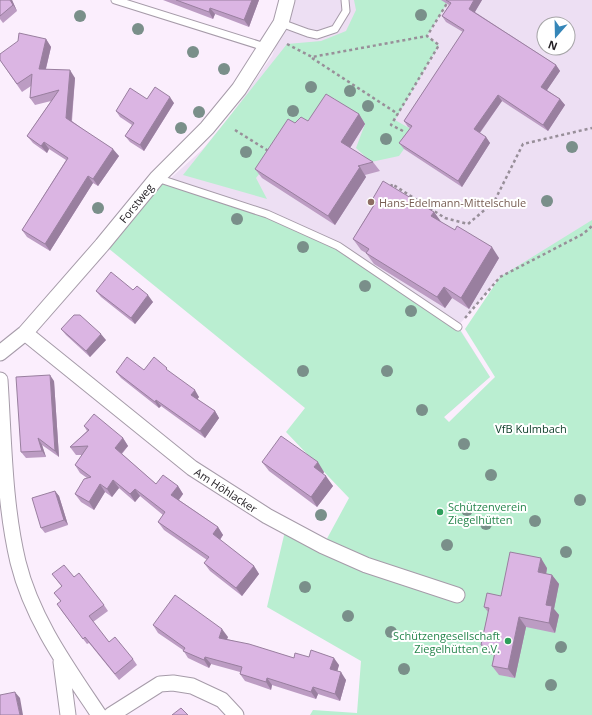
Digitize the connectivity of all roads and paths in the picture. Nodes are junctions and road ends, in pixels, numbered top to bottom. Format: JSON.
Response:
{"nodes":[{"id":1,"x":115,"y":0,"type":"edge"},
{"id":2,"x":287,"y":0,"type":"edge"},
{"id":3,"x":345,"y":0,"type":"edge"},
{"id":4,"x":449,"y":0,"type":"edge"},
{"id":5,"x":281,"y":23,"type":"junction"},
{"id":6,"x":427,"y":36,"type":"junction"},
{"id":7,"x":268,"y":41,"type":"junction"},
{"id":8,"x":312,"y":57,"type":"junction"},
{"id":9,"x":398,"y":114,"type":"junction"},
{"id":10,"x":592,"y":128,"type":"edge"},
{"id":11,"x":235,"y":130,"type":"dead end"},
{"id":12,"x":403,"y":131,"type":"dead end"},
{"id":13,"x":273,"y":154,"type":"edge"},
{"id":14,"x":157,"y":178,"type":"junction"},
{"id":15,"x":388,"y":190,"type":"edge"},
{"id":16,"x":592,"y":226,"type":"edge"},
{"id":17,"x":458,"y":327,"type":"joint"},
{"id":18,"x":25,"y":333,"type":"junction"},
{"id":19,"x":0,"y":354,"type":"edge"},
{"id":20,"x":0,"y":380,"type":"edge"},
{"id":21,"x":457,"y":595,"type":"dead end"},
{"id":22,"x":61,"y":657,"type":"junction"},
{"id":23,"x":68,"y":715,"type":"edge"},
{"id":24,"x":98,"y":715,"type":"edge"},
{"id":25,"x":111,"y":715,"type":"edge"},
{"id":26,"x":236,"y":715,"type":"edge"}],
"edges":[{"from":1,"to":7,"type":"lane"},
{"from":2,"to":5,"type":"street","name":"Forstweg"},
{"from":3,"to":5,"type":"lane"},
{"from":4,"to":6,"type":"path"},
{"from":5,"to":7,"type":"street","name":"Forstweg"},
{"from":6,"to":8,"type":"path"},
{"from":6,"to":9,"type":"path"},
{"from":7,"to":8,"type":"path"},
{"from":7,"to":14,"type":"street","name":"Forstweg"},
{"from":8,"to":9,"type":"path"},
{"from":9,"to":12,"type":"path"},
{"from":10,"to":15,"type":"path"},
{"from":11,"to":13,"type":"path"},
{"from":14,"to":17,"type":"lane"},
{"from":14,"to":18,"type":"street","name":"Forstweg"},
{"from":16,"to":17,"type":"path"},
{"from":18,"to":19,"type":"street","name":"Forstweg"},
{"from":18,"to":21,"type":"street","name":"Am Höhlacker"},
{"from":20,"to":22,"type":"street"},
{"from":22,"to":23,"type":"street"},
{"from":22,"to":24,"type":"street"},
{"from":25,"to":26,"type":"street"}]}
